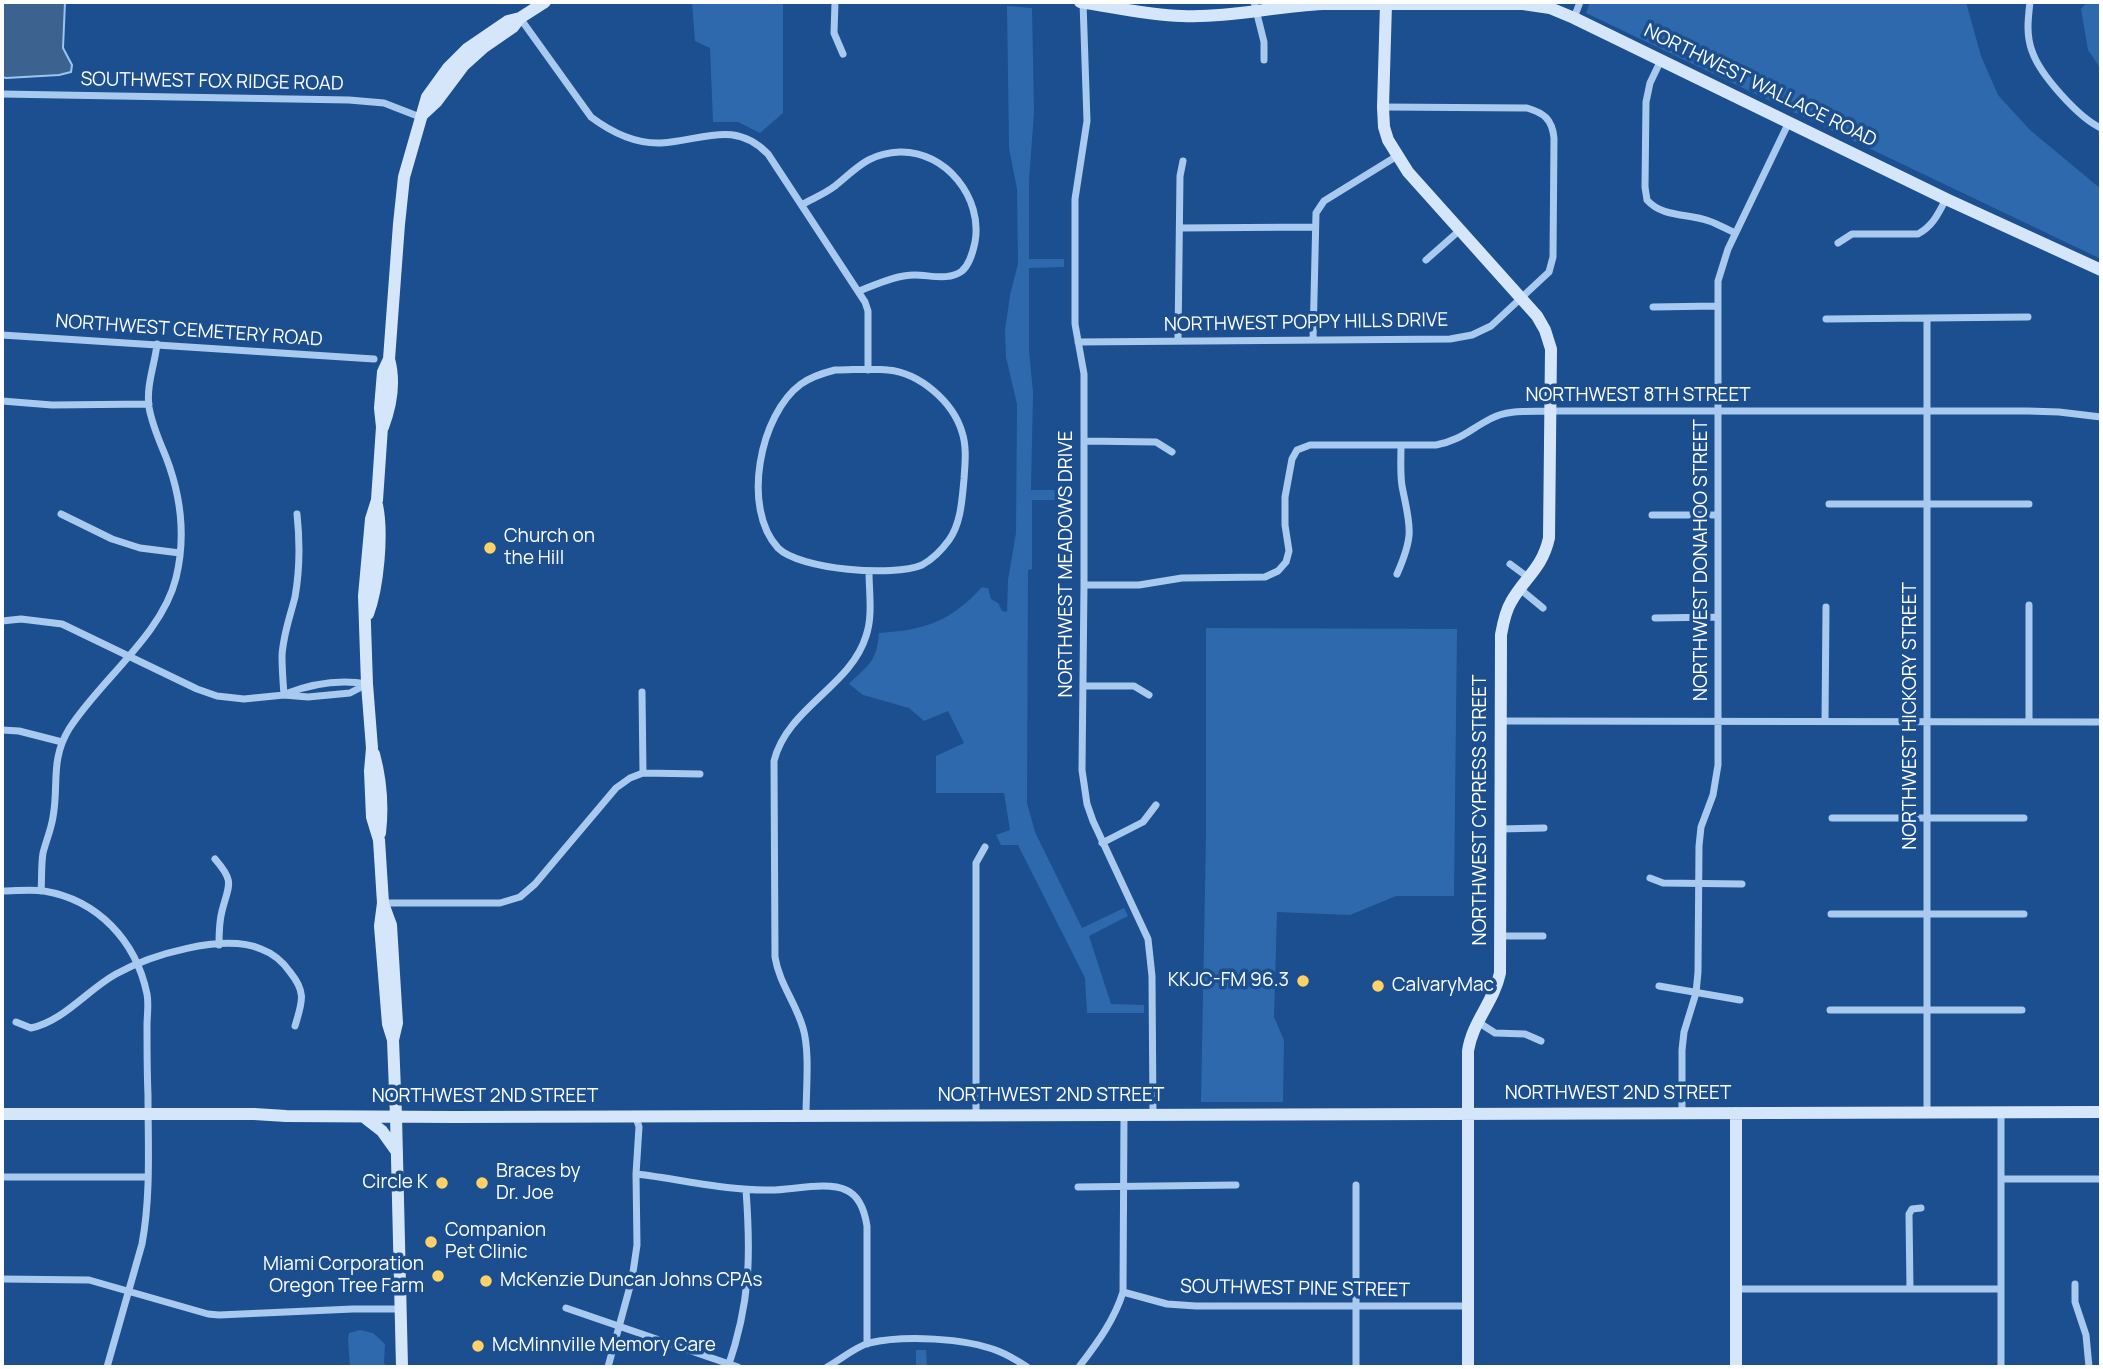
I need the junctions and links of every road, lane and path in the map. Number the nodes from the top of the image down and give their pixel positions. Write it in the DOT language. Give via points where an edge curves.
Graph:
graph roads {
  1 [pos="545,2"];
  2 [pos="835,2"];
  3 [pos="1082,2"];
  4 [pos="1580,2"];
  5 [pos="2030,2"];
  6 [pos="1386,3"];
  7 [pos="1255,6"];
  8 [pos="1574,18"];
  9 [pos="520,19"];
  10 [pos="843,54"];
  11 [pos="1265,60"];
  12 [pos="1661,60"];
  13 [pos="2,94"];
  14 [pos="1384,107"];
  15 [pos="420,117"];
  16 [pos="1789,122"];
  17 [pos="2101,128"];
  18 [pos="1397,156"];
  19 [pos="1183,161"];
  20 [pos="1946,199"];
  21 [pos="803,204"];
  22 [pos="1314,227"];
  23 [pos="1180,228"];
  24 [pos="1460,230"];
  25 [pos="1735,233"];
  26 [pos="1838,243"];
  27 [pos="1426,260"];
  28 [pos="2101,270"];
  29 [pos="859,291"];
  30 [pos="1522,299"];
  31 [pos="1716,306"];
  32 [pos="1653,307"];
  33 [pos="2028,317"];
  34 [pos="1927,318"];
  35 [pos="1826,319"];
  36 [pos="2,335"];
  37 [pos="1313,340"];
  38 [pos="1178,341"];
  39 [pos="1078,342"];
  40 [pos="157,344"];
  41 [pos="374,359"];
  42 [pos="868,370"];
  43 [pos="2,401"];
  44 [pos="149,404"];
  45 [pos="1551,411"];
  46 [pos="1718,411"];
  47 [pos="1927,411"];
  48 [pos="2101,417"];
  49 [pos="1084,441"];
  50 [pos="1401,446"];
  51 [pos="1172,452"];
  52 [pos="1829,504"];
  53 [pos="1927,504"];
  54 [pos="2029,504"];
  55 [pos="61,514"];
  56 [pos="297,514"];
  57 [pos="1652,515"];
  58 [pos="1718,515"];
  59 [pos="180,553"];
  60 [pos="1510,564"];
  61 [pos="869,571"];
  62 [pos="1397,574"];
  63 [pos="1529,578"];
  64 [pos="1084,585"];
  65 [pos="1520,589"];
  66 [pos="2029,606"];
  67 [pos="1826,607"];
  68 [pos="1543,608"];
  69 [pos="1718,617"];
  70 [pos="1655,618"];
  71 [pos="2,621"];
  72 [pos="129,655"];
  73 [pos="367,684"];
  74 [pos="1083,686"];
  75 [pos="642,692"];
  76 [pos="284,695"];
  77 [pos="1149,695"];
  78 [pos="1501,721"];
  79 [pos="1717,721"];
  80 [pos="1825,721"];
  81 [pos="1927,721"];
  82 [pos="2029,722"];
  83 [pos="2101,722"];
  84 [pos="2,730"];
  85 [pos="62,742"];
  86 [pos="643,773"];
  87 [pos="700,774"];
  88 [pos="1156,805"];
  89 [pos="1832,818"];
  90 [pos="2024,818"];
  91 [pos="1927,819"];
  92 [pos="1544,828"];
  93 [pos="1501,829"];
  94 [pos="1102,843"];
  95 [pos="985,847"];
  96 [pos="215,859"];
  97 [pos="1650,878"];
  98 [pos="1698,884"];
  99 [pos="1742,884"];
  100 [pos="2,891"];
  101 [pos="41,891"];
  102 [pos="383,904"];
  103 [pos="1831,914"];
  104 [pos="1927,914"];
  105 [pos="2024,914"];
  106 [pos="1500,936"];
  107 [pos="1543,936"];
  108 [pos="219,945"];
  109 [pos="138,963"];
  110 [pos="1659,986"];
  111 [pos="1696,993"];
  112 [pos="1740,1000"];
  113 [pos="1830,1010"];
  114 [pos="1927,1010"];
  115 [pos="2022,1010"];
  116 [pos="16,1022"];
  117 [pos="1477,1022"];
  118 [pos="295,1026"];
  119 [pos="1541,1041"];
  120 [pos="2001,1112"];
  121 [pos="2101,1112"];
  122 [pos="1467,1113"];
  123 [pos="1682,1113"];
  124 [pos="1736,1113"];
  125 [pos="1927,1113"];
  126 [pos="2,1114"];
  127 [pos="148,1115"];
  128 [pos="976,1115"];
  129 [pos="1124,1115"];
  130 [pos="1153,1115"];
  131 [pos="362,1116"];
  132 [pos="396,1116"];
  133 [pos="806,1116"];
  134 [pos="636,1117"];
  135 [pos="398,1152"];
  136 [pos="636,1174"];
  137 [pos="2,1177"];
  138 [pos="148,1177"];
  139 [pos="2001,1179"];
  140 [pos="2101,1179"];
  141 [pos="1237,1185"];
  142 [pos="1356,1185"];
  143 [pos="1124,1186"];
  144 [pos="1078,1187"];
  145 [pos="746,1190"];
  146 [pos="1921,1208"];
  147 [pos="2,1279"];
  148 [pos="2075,1284"];
  149 [pos="1736,1289"];
  150 [pos="1910,1289"];
  151 [pos="2001,1289"];
  152 [pos="129,1291"];
  153 [pos="1123,1292"];
  154 [pos="1356,1306"];
  155 [pos="1467,1307"];
  156 [pos="566,1308"];
  157 [pos="401,1309"];
  158 [pos="620,1327"];
  159 [pos="867,1344"];
  160 [pos="729,1366"];
  161 [pos="107,1367"];
  162 [pos="402,1367"];
  163 [pos="608,1367"];
  164 [pos="738,1367"];
  165 [pos="827,1367"];
  166 [pos="1027,1367"];
  167 [pos="1079,1367"];
  168 [pos="1356,1367"];
  169 [pos="1468,1367"];
  170 [pos="1736,1367"];
  171 [pos="2001,1367"];
  172 [pos="2089,1367"];
  1 -- 9 [label="street"];
  2 -- 10 [label="street" via="834,33"];
  3 -- 7 [label="street, NORTHWEST WALLACE ROAD" via="1182,16 1214,16"];
  3 -- 39 [label="street, NORTHWEST MEADOWS DRIVE" via="1087,121 1075,199"];
  4 -- 8 [label="street"];
  5 -- 17 [label="street" via="2028,34 2039,67 2081,115"];
  6 -- 7 [label="street, NORTHWEST WALLACE ROAD"];
  6 -- 8 [label="street, NORTHWEST WALLACE ROAD" via="1523,4"];
  6 -- 14 [label="street, NORTHWEST CYPRESS STREET"];
  7 -- 11 [label="street"];
  8 -- 12 [label="street, NORTHWEST WALLACE ROAD"];
  9 -- 15 [label="street" via="464,65"];
  9 -- 21 [label="street" via="591,117 606,128 661,143 708,135 743,136 768,153"];
  12 -- 16 [label="street, NORTHWEST WALLACE ROAD"];
  12 -- 25 [label="street" via="1646,102 1647,200 1661,212 1709,221"];
  13 -- 15 [label="street, SOUTHWEST FOX RIDGE ROAD" via="356,101 384,103"];
  14 -- 18 [label="street, NORTHWEST CYPRESS STREET" via="1384,127"];
  14 -- 30 [label="street, NORTHWEST POPPY HILLS DRIVE" via="1527,108 1550,121 1555,138 1553,257 1549,272"];
  15 -- 73 [label="street" via="398,223 388,359 390,410 383,427 374,597 367,618"];
  16 -- 20 [label="street, NORTHWEST WALLACE ROAD"];
  16 -- 25 [label="street, NORTHWEST DONAHOO STREET"];
  18 -- 22 [label="street" via="1324,201"];
  18 -- 24 [label="street, NORTHWEST CYPRESS STREET"];
  19 -- 23 [label="street"];
  20 -- 26 [label="street" via="1934,222 1918,234 1852,234"];
  20 -- 28 [label="street, NORTHWEST WALLACE ROAD"];
  21 -- 29 [label="street"];
  21 -- 29 [label="street" via="873,158 901,152 930,159 962,184 973,208 976,237 970,261 961,272 899,276"];
  22 -- 23 [label="street"];
  22 -- 37 [label="street"];
  23 -- 38 [label="street"];
  24 -- 27 [label="street"];
  24 -- 30 [label="street, NORTHWEST CYPRESS STREET"];
  25 -- 31 [label="street, NORTHWEST DONAHOO STREET" via="1722,263"];
  29 -- 42 [label="street" via="868,311"];
  30 -- 37 [label="street, NORTHWEST POPPY HILLS DRIVE" via="1491,326 1472,335"];
  30 -- 45 [label="street, NORTHWEST CYPRESS STREET" via="1541,323 1551,349"];
  31 -- 32 [label="street"];
  31 -- 46 [label="street, NORTHWEST DONAHOO STREET"];
  33 -- 34 [label="street"];
  34 -- 35 [label="street"];
  34 -- 47 [label="street, NORTHWEST HICKORY STREET"];
  36 -- 40 [label="street, NORTHWEST CEMETERY ROAD"];
  37 -- 38 [label="street, NORTHWEST POPPY HILLS DRIVE"];
  38 -- 39 [label="street, NORTHWEST POPPY HILLS DRIVE"];
  39 -- 49 [label="street, NORTHWEST MEADOWS DRIVE" via="1084,374"];
  40 -- 41 [label="street, NORTHWEST CEMETERY ROAD"];
  40 -- 44 [label="street"];
  42 -- 61 [label="street" via="906,375 936,393 953,413 966,453 959,519 938,554 909,568"];
  42 -- 61 [label="street" via="835,370 815,376 787,398 764,443 757,489 766,528 780,550 806,563"];
  43 -- 44 [label="street"];
  44 -- 59 [label="street" via="175,483"];
  45 -- 46 [label="street, NORTHWEST 8TH STREET"];
  45 -- 50 [label="street, NORTHWEST 8TH STREET" via="1508,413 1455,441"];
  45 -- 63 [label="street, NORTHWEST CYPRESS STREET" via="1549,538 1546,554"];
  46 -- 47 [label="street, NORTHWEST 8TH STREET"];
  46 -- 58 [label="street, NORTHWEST DONAHOO STREET"];
  47 -- 48 [label="street, NORTHWEST 8TH STREET" via="2038,411"];
  47 -- 53 [label="street, NORTHWEST HICKORY STREET"];
  49 -- 51 [label="street" via="1156,442"];
  49 -- 64 [label="street, NORTHWEST MEADOWS DRIVE"];
  50 -- 62 [label="street" via="1410,521 1406,552"];
  50 -- 64 [label="street, NORTHWEST 8TH STREET" via="1331,443 1297,450 1285,497 1289,551 1278,571 1265,577"];
  52 -- 53 [label="street"];
  53 -- 54 [label="street"];
  53 -- 81 [label="street, NORTHWEST HICKORY STREET"];
  55 -- 59 [label="street" via="112,539"];
  56 -- 76 [label="street" via="299,567 282,655"];
  57 -- 58 [label="street"];
  58 -- 69 [label="street, NORTHWEST DONAHOO STREET"];
  59 -- 72 [label="street" via="176,578 158,618"];
  60 -- 63 [label="street"];
  61 -- 133 [label="street" via="869,619 861,649 796,721 774,761 775,957 805,1037"];
  63 -- 65 [label="street, NORTHWEST CYPRESS STREET"];
  64 -- 74 [label="street, NORTHWEST MEADOWS DRIVE"];
  65 -- 68 [label="street"];
  65 -- 78 [label="street, NORTHWEST CYPRESS STREET" via="1505,616 1501,635"];
  66 -- 82 [label="street"];
  67 -- 80 [label="street"];
  69 -- 70 [label="street"];
  69 -- 79 [label="street, NORTHWEST DONAHOO STREET"];
  71 -- 72 [label="street" via="61,624"];
  72 -- 76 [label="street" via="217,696"];
  72 -- 85 [label="street"];
  73 -- 76 [label="street" via="350,693"];
  73 -- 76 [label="street" via="349,680 305,686"];
  73 -- 102 [label="street" via="372,748 379,772"];
  74 -- 77 [label="street" via="1134,686"];
  74 -- 94 [label="street, NORTHWEST MEADOWS DRIVE" via="1083,786"];
  75 -- 86 [label="street"];
  78 -- 79 [label="street"];
  78 -- 93 [label="street, NORTHWEST CYPRESS STREET"];
  79 -- 80 [label="street"];
  79 -- 98 [label="street, NORTHWEST DONAHOO STREET" via="1716,779 1701,827"];
  80 -- 81 [label="street"];
  81 -- 82 [label="street"];
  81 -- 91 [label="street, NORTHWEST HICKORY STREET"];
  82 -- 83 [label="street"];
  84 -- 85 [label="street"];
  85 -- 101 [label="street" via="53,818 42,857"];
  86 -- 87 [label="street"];
  86 -- 102 [label="street" via="616,788 520,897 500,903"];
  88 -- 94 [label="street" via="1143,822"];
  89 -- 91 [label="street"];
  90 -- 91 [label="street"];
  91 -- 104 [label="street, NORTHWEST HICKORY STREET"];
  92 -- 93 [label="street"];
  93 -- 106 [label="street, NORTHWEST CYPRESS STREET"];
  94 -- 130 [label="street, NORTHWEST MEADOWS DRIVE" via="1148,939"];
  95 -- 128 [label="street" via="976,863"];
  96 -- 108 [label="street" via="226,872 229,886 221,912"];
  97 -- 98 [label="street"];
  98 -- 99 [label="street"];
  98 -- 111 [label="street, NORTHWEST DONAHOO STREET"];
  100 -- 101 [label="street"];
  101 -- 109 [label="street" via="87,905 111,924"];
  102 -- 132 [label="street" via="391,925"];
  103 -- 104 [label="street"];
  104 -- 105 [label="street"];
  104 -- 114 [label="street, NORTHWEST HICKORY STREET"];
  106 -- 107 [label="street"];
  106 -- 117 [label="street, NORTHWEST CYPRESS STREET" via="1498,983"];
  108 -- 109 [label="street" via="171,952"];
  108 -- 118 [label="street" via="261,948 290,971 303,1001"];
  109 -- 116 [label="street" via="93,988 53,1021 31,1028"];
  109 -- 127 [label="street" via="147,996"];
  110 -- 111 [label="street"];
  111 -- 112 [label="street"];
  111 -- 123 [label="street, NORTHWEST DONAHOO STREET" via="1683,1041"];
  113 -- 114 [label="street"];
  114 -- 115 [label="street"];
  114 -- 125 [label="street, NORTHWEST HICKORY STREET"];
  117 -- 119 [label="street" via="1495,1033 1525,1034"];
  117 -- 122 [label="street, NORTHWEST CYPRESS STREET" via="1468,1051"];
  120 -- 121 [label="street, NORTHWEST 2ND STREET"];
  120 -- 125 [label="street, NORTHWEST 2ND STREET"];
  120 -- 139 [label="street"];
  122 -- 123 [label="street, NORTHWEST 2ND STREET"];
  122 -- 130 [label="street, NORTHWEST 2ND STREET"];
  122 -- 155 [label="street, NORTHWEST CYPRESS STREET"];
  123 -- 124 [label="street, NORTHWEST 2ND STREET"];
  124 -- 125 [label="street, NORTHWEST 2ND STREET"];
  124 -- 149 [label="street"];
  126 -- 127 [label="street, NORTHWEST 2ND STREET"];
  127 -- 131 [label="street, NORTHWEST 2ND STREET"];
  127 -- 138 [label="street"];
  128 -- 129 [label="street, NORTHWEST 2ND STREET"];
  128 -- 133 [label="street, NORTHWEST 2ND STREET"];
  129 -- 130 [label="street, NORTHWEST 2ND STREET"];
  129 -- 143 [label="street"];
  131 -- 132 [label="street, NORTHWEST 2ND STREET"];
  131 -- 135 [label="street" via="383,1131"];
  132 -- 134 [label="street, NORTHWEST 2ND STREET"];
  132 -- 135 [label="street"];
  133 -- 134 [label="street, NORTHWEST 2ND STREET"];
  134 -- 136 [label="street"];
  135 -- 157 [label="street"];
  136 -- 145 [label="street"];
  136 -- 158 [label="street" via="637,1245"];
  137 -- 138 [label="street"];
  138 -- 152 [label="street" via="145,1226"];
  139 -- 140 [label="street"];
  139 -- 151 [label="street"];
  141 -- 143 [label="street"];
  142 -- 154 [label="street"];
  143 -- 144 [label="street"];
  143 -- 153 [label="street"];
  145 -- 159 [label="street" via="834,1186 846,1189 860,1203 867,1226"];
  145 -- 160 [label="street" via="747,1289"];
  146 -- 150 [label="street" via="1909,1214"];
  147 -- 152 [label="street" via="89,1280"];
  148 -- 172 [label="street"];
  149 -- 150 [label="street"];
  149 -- 170 [label="street"];
  150 -- 151 [label="street"];
  151 -- 171 [label="street"];
  152 -- 157 [label="street" via="219,1315"];
  152 -- 161 [label="street"];
  153 -- 154 [label="street, SOUTHWEST PINE STREET" via="1196,1306"];
  153 -- 167 [label="street" via="1108,1327"];
  154 -- 155 [label="street, SOUTHWEST PINE STREET"];
  154 -- 168 [label="street"];
  155 -- 169 [label="street, NORTHWEST CYPRESS STREET"];
  156 -- 158 [label="street"];
  157 -- 162 [label="street"];
  158 -- 160 [label="street"];
  158 -- 163 [label="street"];
  159 -- 165 [label="street"];
  159 -- 166 [label="street" via="955,1341 998,1351"];
  160 -- 164 [label="street"];
}
